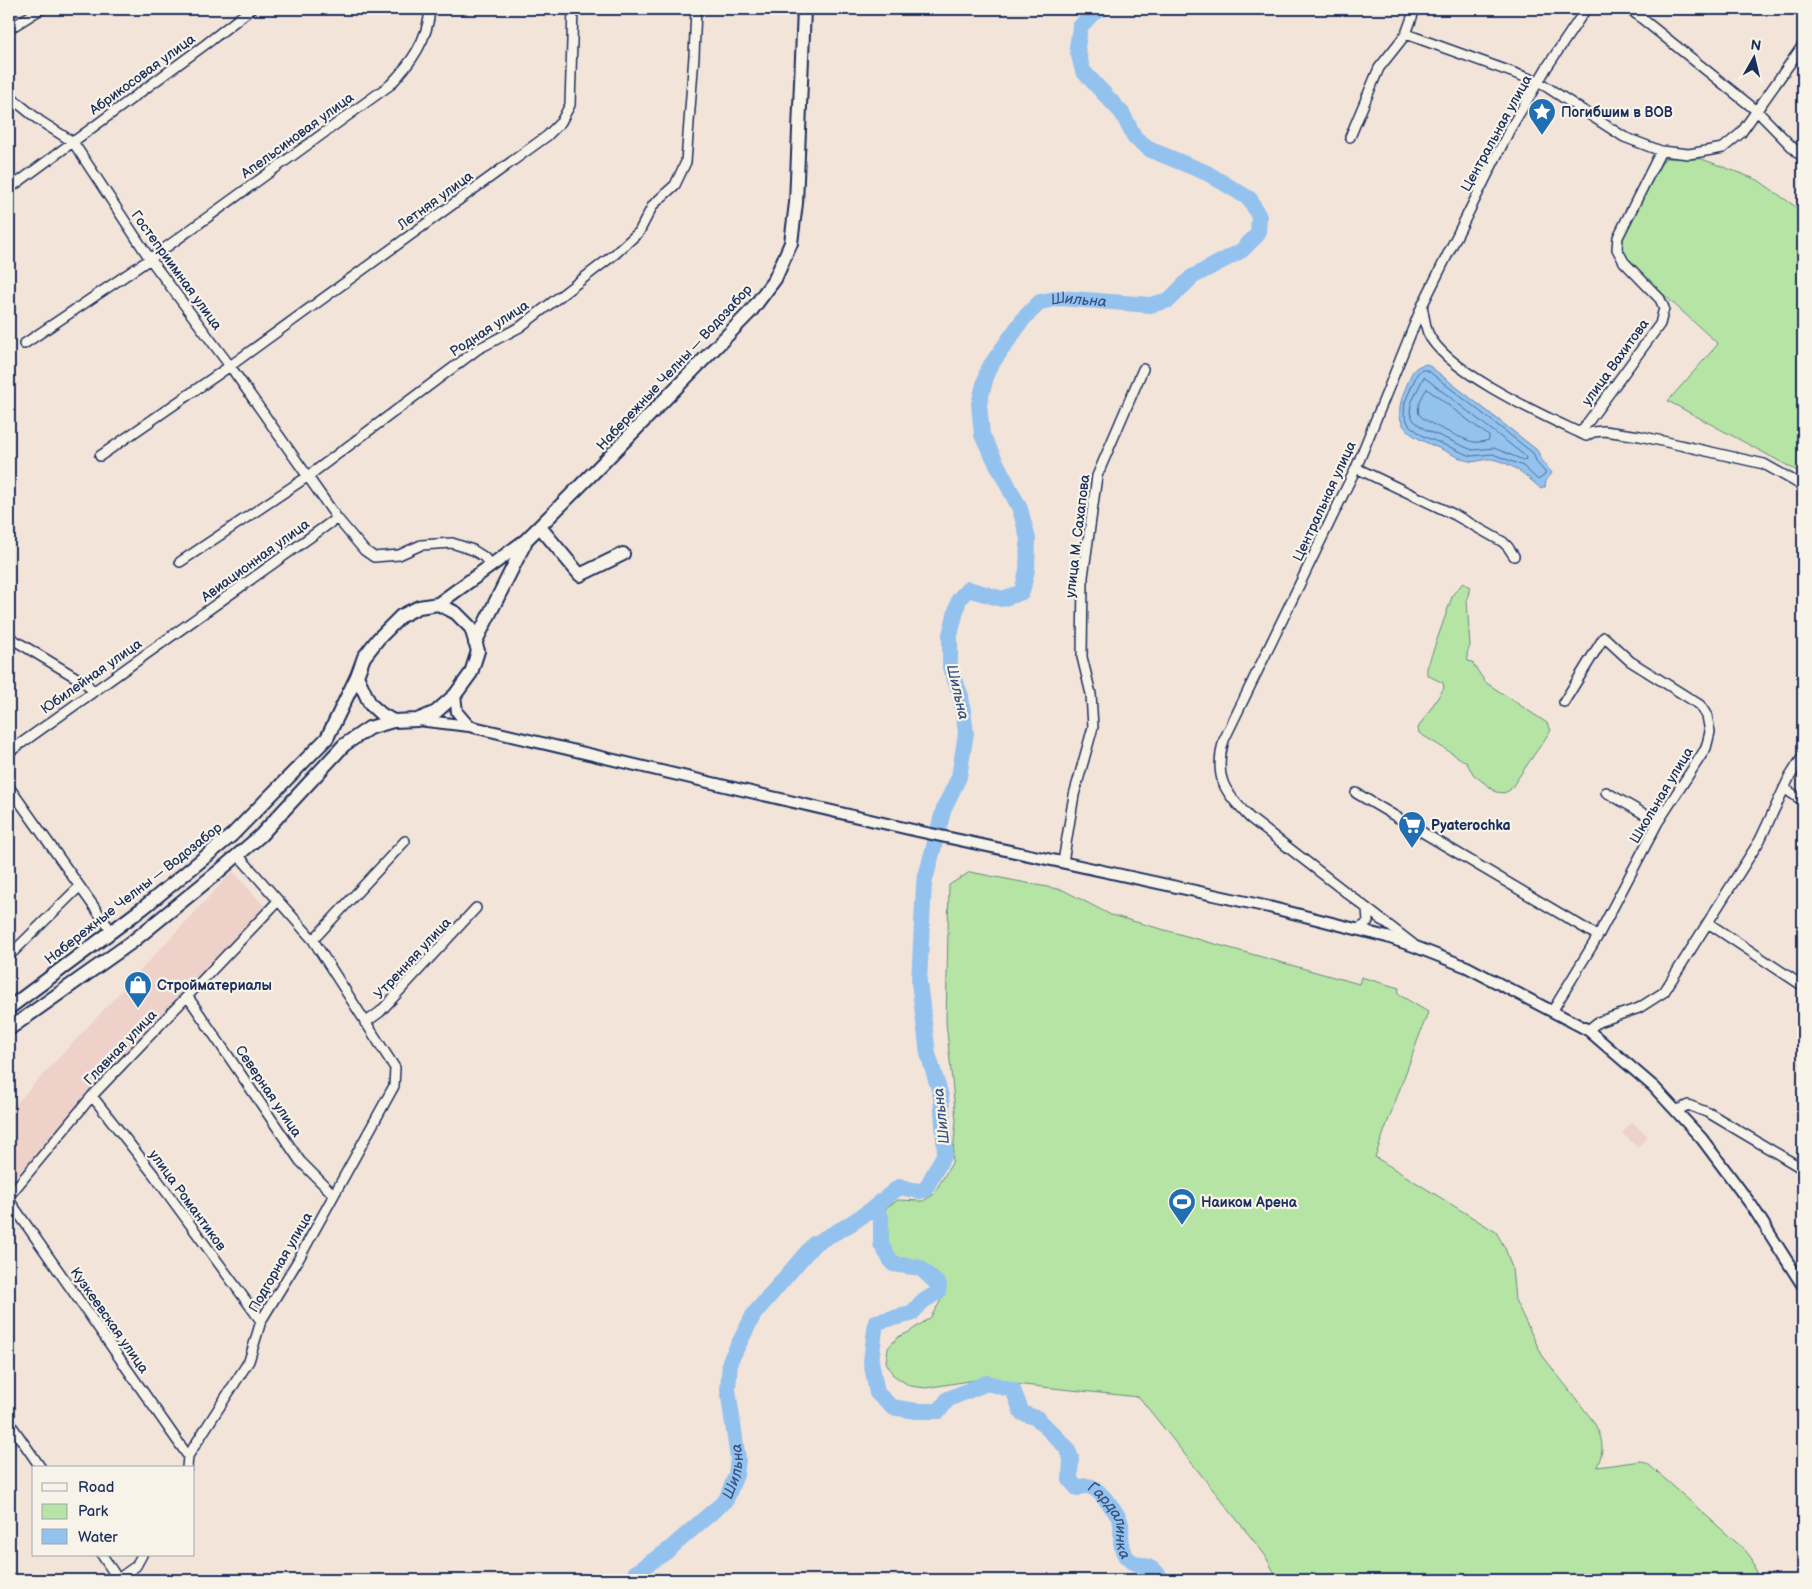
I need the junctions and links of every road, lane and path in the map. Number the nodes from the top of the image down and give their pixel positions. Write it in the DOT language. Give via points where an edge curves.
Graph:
graph roads {
  1 [pos="41,9"];
  2 [pos="251,9"];
  3 [pos="430,9"];
  4 [pos="573,9"];
  5 [pos="696,9"];
  6 [pos="804,9"];
  7 [pos="1414,9"];
  8 [pos="1586,9"];
  9 [pos="1630,9"];
  10 [pos="9,30"];
  11 [pos="1406,34"];
  12 [pos="1803,45"];
  13 [pos="1540,82"];
  14 [pos="9,96"];
  15 [pos="1757,111"];
  16 [pos="1350,137"];
  17 [pos="73,142"];
  18 [pos="1660,152"];
  19 [pos="1803,158"];
  20 [pos="9,189"];
  21 [pos="150,259"];
  22 [pos="1422,306"];
  23 [pos="1413,326"];
  24 [pos="1428,332"];
  25 [pos="24,344"];
  26 [pos="230,366"];
  27 [pos="1143,369"];
  28 [pos="1580,433"];
  29 [pos="100,456"];
  30 [pos="1356,468"];
  31 [pos="308,477"];
  32 [pos="1803,486"];
  33 [pos="337,518"];
  34 [pos="540,526"];
  35 [pos="526,540"];
  36 [pos="623,554"];
  37 [pos="1514,556"];
  38 [pos="180,562"];
  39 [pos="491,566"];
  40 [pos="438,604"];
  41 [pos="190,624"];
  42 [pos="9,637"];
  43 [pos="476,643"];
  44 [pos="357,676"];
  45 [pos="93,692"];
  46 [pos="455,695"];
  47 [pos="1564,702"];
  48 [pos="418,720"];
  49 [pos="393,722"];
  50 [pos="469,726"];
  51 [pos="9,752"];
  52 [pos="1803,756"];
  53 [pos="9,787"];
  54 [pos="1784,788"];
  55 [pos="1606,792"];
  56 [pos="1356,793"];
  57 [pos="1803,801"];
  58 [pos="1658,822"];
  59 [pos="405,841"];
  60 [pos="238,855"];
  61 [pos="1064,862"];
  62 [pos="79,887"];
  63 [pos="278,901"];
  64 [pos="476,908"];
  65 [pos="1367,909"];
  66 [pos="1708,924"];
  67 [pos="1357,929"];
  68 [pos="112,932"];
  69 [pos="1598,936"];
  70 [pos="313,940"];
  71 [pos="1416,946"];
  72 [pos="9,956"];
  73 [pos="1803,986"];
  74 [pos="188,996"];
  75 [pos="9,1008"];
  76 [pos="1552,1010"];
  77 [pos="365,1023"];
  78 [pos="9,1029"];
  79 [pos="1588,1030"];
  80 [pos="92,1096"];
  81 [pos="1676,1111"];
  82 [pos="1803,1168"];
  83 [pos="334,1195"];
  84 [pos="9,1196"];
  85 [pos="9,1200"];
  86 [pos="1803,1286"];
  87 [pos="261,1321"];
  88 [pos="9,1422"];
  89 [pos="188,1456"];
  90 [pos="40,1466"];
  91 [pos="187,1466"];
  92 [pos="103,1556"];
  93 [pos="141,1556"];
  1 -- 10 [label="street"];
  2 -- 17 [label="street, Абрикосовая улица"];
  3 -- 21 [label="street, Апельсиновая улица" via="421,44 408,66 390,85"];
  4 -- 26 [label="street, Летняя улица" via="570,105 561,122 547,136"];
  5 -- 31 [label="street, Родная улица" via="686,162 675,185 653,205 639,232 520,326 478,349"];
  6 -- 34 [label="main road, Набережные Челны — Водозабор" via="796,204 791,242 775,279 751,311"];
  7 -- 11 [label="street"];
  8 -- 13 [label="street, Центральная улица"];
  9 -- 15 [label="street"];
  11 -- 13 [label="street"];
  11 -- 16 [label="street" via="1379,68"];
  12 -- 15 [label="street"];
  13 -- 18 [label="street" via="1624,137"];
  13 -- 22 [label="street, Центральная улица" via="1510,130"];
  14 -- 17 [label="street, Гостеприимная улица"];
  15 -- 18 [label="street" via="1742,133 1723,148 1689,154"];
  15 -- 19 [label="street"];
  17 -- 20 [label="street, Абрикосовая улица"];
  17 -- 21 [label="street, Гостеприимная улица"];
  18 -- 28 [label="street, улица Вахитова" via="1618,237 1617,249 1624,262 1660,298 1664,308 1660,324"];
  21 -- 25 [label="street, Апельсиновая улица"];
  21 -- 26 [label="street, Гостеприимная улица"];
  22 -- 23 [label="street, Центральная улица"];
  22 -- 24 [label="street"];
  23 -- 24 [label="street"];
  23 -- 30 [label="street, Центральная улица"];
  24 -- 28 [label="street" via="1450,361 1469,374"];
  26 -- 29 [label="street, Летняя улица"];
  26 -- 31 [label="street, Гостеприимная улица"];
  27 -- 61 [label="street, улица М. Сахапова" via="1097,476 1083,577 1082,657 1091,694 1093,728 1074,795"];
  28 -- 32 [label="street" via="1586,436 1604,431 1640,436 1764,464"];
  30 -- 37 [label="street" via="1455,515 1503,542"];
  30 -- 65 [label="street, Центральная улица" via="1224,740 1218,768 1233,800 1250,818"];
  31 -- 33 [label="street, Гостеприимная улица"];
  31 -- 38 [label="street, Родная улица"];
  33 -- 39 [label="street, Гостеприимная улица" via="374,557 399,555 421,546 452,543 474,550"];
  33 -- 41 [label="street, Авиационная улица"];
  34 -- 35 [label="main road, Набережные Челны — Водозабор"];
  34 -- 36 [label="main road" via="580,575"];
  35 -- 39 [label="main road, Набережные Челны — Водозабор"];
  35 -- 43 [label="main road, Набережные Челны — Водозабор"];
  39 -- 40 [label="main road, Набережные Челны — Водозабор"];
  40 -- 43 [label="main road" via="456,613 471,628"];
  40 -- 44 [label="main road, Набережные Челны — Водозабор" via="419,607 401,616 364,657"];
  41 -- 45 [label="street, Юбилейная улица"];
  42 -- 45 [label="street" via="87,684"];
  43 -- 46 [label="main road, Набережные Челны — Водозабор" via="478,651 471,673"];
  44 -- 49 [label="main road" via="370,704"];
  44 -- 68 [label="main road, Набережные Челны — Водозабор" via="326,738 232,835"];
  45 -- 51 [label="street, Юбилейная улица"];
  46 -- 48 [label="main road, Набережные Челны — Водозабор" via="436,712"];
  46 -- 50 [label="street" via="457,712"];
  47 -- 58 [label="street, Школьная улица" via="1604,637 1630,661 1700,705 1708,716 1710,732 1706,748"];
  48 -- 49 [label="main road, Набережные Челны — Водозабор"];
  48 -- 50 [label="street"];
  49 -- 60 [label="main road, Набережные Челны — Водозабор" via="369,728 344,745 260,836"];
  50 -- 61 [label="street"];
  52 -- 54 [label="street"];
  53 -- 62 [label="street"];
  54 -- 57 [label="street"];
  54 -- 66 [label="street" via="1760,840"];
  55 -- 58 [label="street"];
  56 -- 69 [label="street"];
  58 -- 69 [label="street, Школьная улица"];
  59 -- 70 [label="street"];
  60 -- 63 [label="street"];
  60 -- 78 [label="main road, Набережные Челны — Водозабор" via="132,942"];
  61 -- 67 [label="street"];
  62 -- 68 [label="street"];
  62 -- 72 [label="street"];
  63 -- 70 [label="street"];
  63 -- 74 [label="street, Главная улица"];
  64 -- 77 [label="street, Утренняя улица" via="380,1012"];
  65 -- 67 [label="street" via="1368,921"];
  65 -- 71 [label="street, Центральная улица"];
  66 -- 73 [label="street"];
  66 -- 79 [label="street" via="1664,992 1639,1008 1598,1022"];
  67 -- 71 [label="street"];
  68 -- 75 [label="main road, Набережные Челны — Водозабор"];
  69 -- 76 [label="street, Школьная улица"];
  70 -- 77 [label="street"];
  71 -- 76 [label="street" via="1467,967"];
  74 -- 80 [label="street, Главная улица"];
  74 -- 83 [label="street, Северная улица" via="300,1161"];
  76 -- 79 [label="street"];
  77 -- 83 [label="street, Подгорная улица" via="395,1068 394,1086"];
  79 -- 81 [label="street" via="1654,1087"];
  80 -- 84 [label="street, Главная улица"];
  80 -- 87 [label="street, улица Романтиков"];
  81 -- 82 [label="street" via="1688,1104 1709,1113"];
  81 -- 86 [label="street" via="1702,1139 1752,1206"];
  83 -- 87 [label="street, Подгорная улица"];
  85 -- 89 [label="street, Кузкеевская улица"];
  87 -- 89 [label="street, Подгорная улица" via="248,1361"];
  88 -- 90 [label="street"];
  89 -- 91 [label="street, Подгорная улица"];
  92 -- 93 [label="street" via="118,1578 136,1566"];
}
